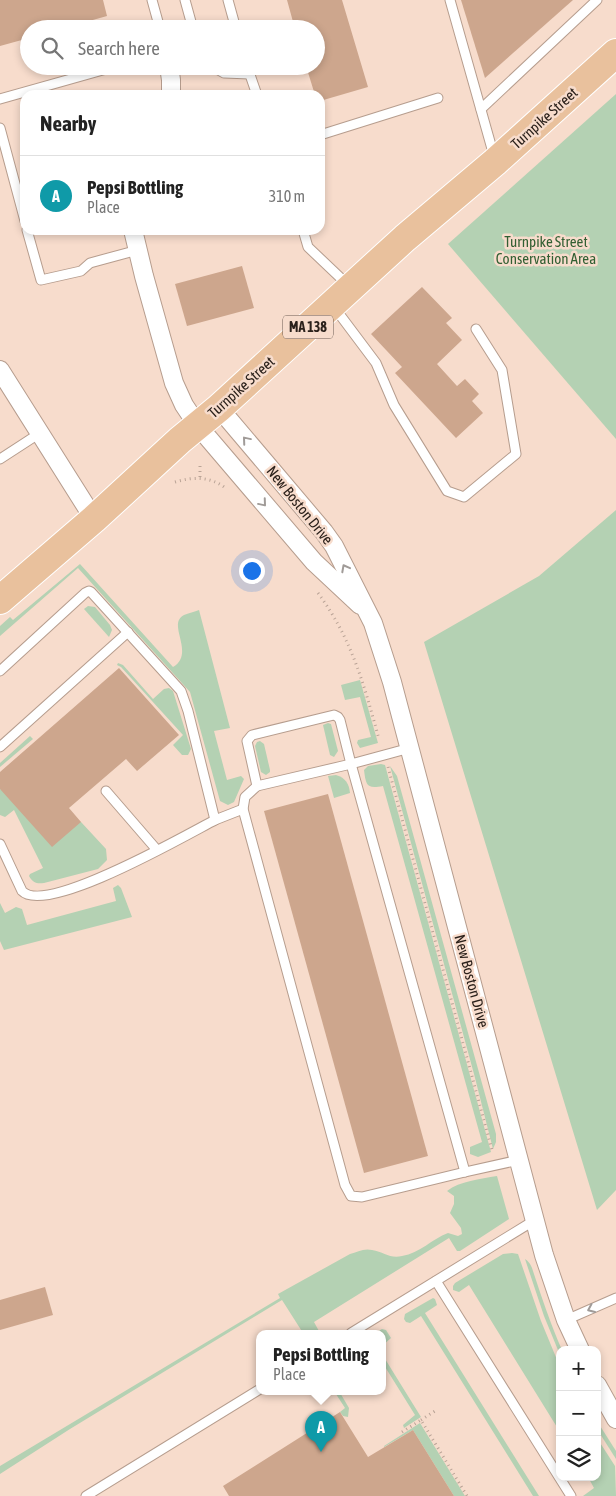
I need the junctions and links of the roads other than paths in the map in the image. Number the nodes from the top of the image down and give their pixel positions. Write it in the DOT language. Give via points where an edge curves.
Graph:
graph roads {
  1 [pos="152,0"];
  2 [pos="185,0"];
  3 [pos="228,0"];
  4 [pos="450,0"];
  5 [pos="597,0"];
  6 [pos="158,20"];
  7 [pos="191,20"];
  8 [pos="234,20"];
  9 [pos="616,54"];
  10 [pos="85,75"];
  11 [pos="170,75"];
  12 [pos="251,75"];
  13 [pos="32,90"];
  14 [pos="171,90"];
  15 [pos="255,90"];
  16 [pos="20,93"];
  17 [pos="438,98"];
  18 [pos="0,99"];
  19 [pos="481,109"];
  20 [pos="0,128"];
  21 [pos="325,132"];
  22 [pos="495,162"];
  23 [pos="20,202"];
  24 [pos="28,235"];
  25 [pos="134,235"];
  26 [pos="304,235"];
  27 [pos="138,250"];
  28 [pos="342,297"];
  29 [pos="476,329"];
  30 [pos="0,370"];
  31 [pos="219,408"];
  32 [pos="198,426"];
  33 [pos="40,433"];
  34 [pos="0,459"];
  35 [pos="94,519"];
  36 [pos="0,600"];
  37 [pos="367,612"];
  38 [pos="128,632"];
  39 [pos="0,671"];
  40 [pos="0,747"];
  41 [pos="410,748"];
  42 [pos="351,764"];
  43 [pos="257,786"];
  44 [pos="106,791"];
  45 [pos="243,809"];
  46 [pos="215,820"];
  47 [pos="0,844"];
  48 [pos="157,850"];
  49 [pos="519,1160"];
  50 [pos="465,1172"];
  51 [pos="535,1220"];
  52 [pos="436,1281"];
  53 [pos="616,1298"];
  54 [pos="566,1320"];
  55 [pos="356,1330"];
  56 [pos="578,1346"];
  57 [pos="256,1391"];
  58 [pos="600,1391"];
  59 [pos="616,1419"];
  60 [pos="86,1496"];
  61 [pos="571,1496"];
  1 -- 6 [label="lane"];
  2 -- 7 [label="lane"];
  3 -- 8 [label="lane"];
  4 -- 19 [label="lane"];
  5 -- 19 [label="lane"];
  9 -- 22 [label="main road, Turnpike Street / MA 138"];
  10 -- 13 [label="lane"];
  11 -- 14 [label="street"];
  12 -- 15 [label="lane"];
  16 -- 18 [label="lane"];
  17 -- 21 [label="lane"];
  19 -- 22 [label="lane"];
  20 -- 23 [label="lane"];
  22 -- 28 [label="main road, Turnpike Street / MA 138" via="405,238"];
  24 -- 27 [label="lane" via="41,280 81,271 90,263"];
  25 -- 27 [label="street, New Boston Drive"];
  26 -- 28 [label="lane" via="308,247"];
  27 -- 32 [label="street, New Boston Drive" via="174,384"];
  28 -- 29 [label="lane" via="394,405 447,491 464,497 516,454 502,370"];
  28 -- 31 [label="main road, Turnpike Street / MA 138"];
  30 -- 33 [label="street"];
  31 -- 32 [label="main road, Turnpike Street / MA 138"];
  37 -- 31 [label="street, New Boston Drive, one-way" via="324,532"];
  32 -- 35 [label="main road, Turnpike Street / MA 138"];
  32 -- 37 [label="street, New Boston Drive, one-way" via="314,562"];
  33 -- 34 [label="lane"];
  33 -- 35 [label="street"];
  35 -- 36 [label="main road, Turnpike Street / MA 138"];
  37 -- 41 [label="street, New Boston Drive" via="374,623"];
  38 -- 39 [label="lane" via="94,594 87,591"];
  38 -- 40 [label="lane"];
  38 -- 46 [label="lane" via="176,684 185,700"];
  41 -- 42 [label="lane"];
  41 -- 49 [label="street, New Boston Drive"];
  42 -- 43 [label="lane"];
  42 -- 43 [label="lane" via="338,717 328,716 249,737 247,741"];
  42 -- 50 [label="lane"];
  43 -- 45 [label="lane" via="245,797"];
  44 -- 48 [label="lane"];
  45 -- 46 [label="lane"];
  45 -- 50 [label="lane" via="348,1192 351,1196 362,1197"];
  46 -- 48 [label="lane"];
  47 -- 48 [label="lane" via="22,891 31,896 50,895 99,879"];
  49 -- 50 [label="lane"];
  49 -- 51 [label="street, New Boston Drive"];
  51 -- 52 [label="lane"];
  51 -- 54 [label="street, New Boston Drive"];
  52 -- 55 [label="lane"];
  52 -- 61 [label="lane"];
  53 -- 54 [label="lane, one-way"];
  54 -- 56 [label="street, New Boston Drive"];
  57 -- 60 [label="lane"];
  58 -- 59 [label="street"];
}
